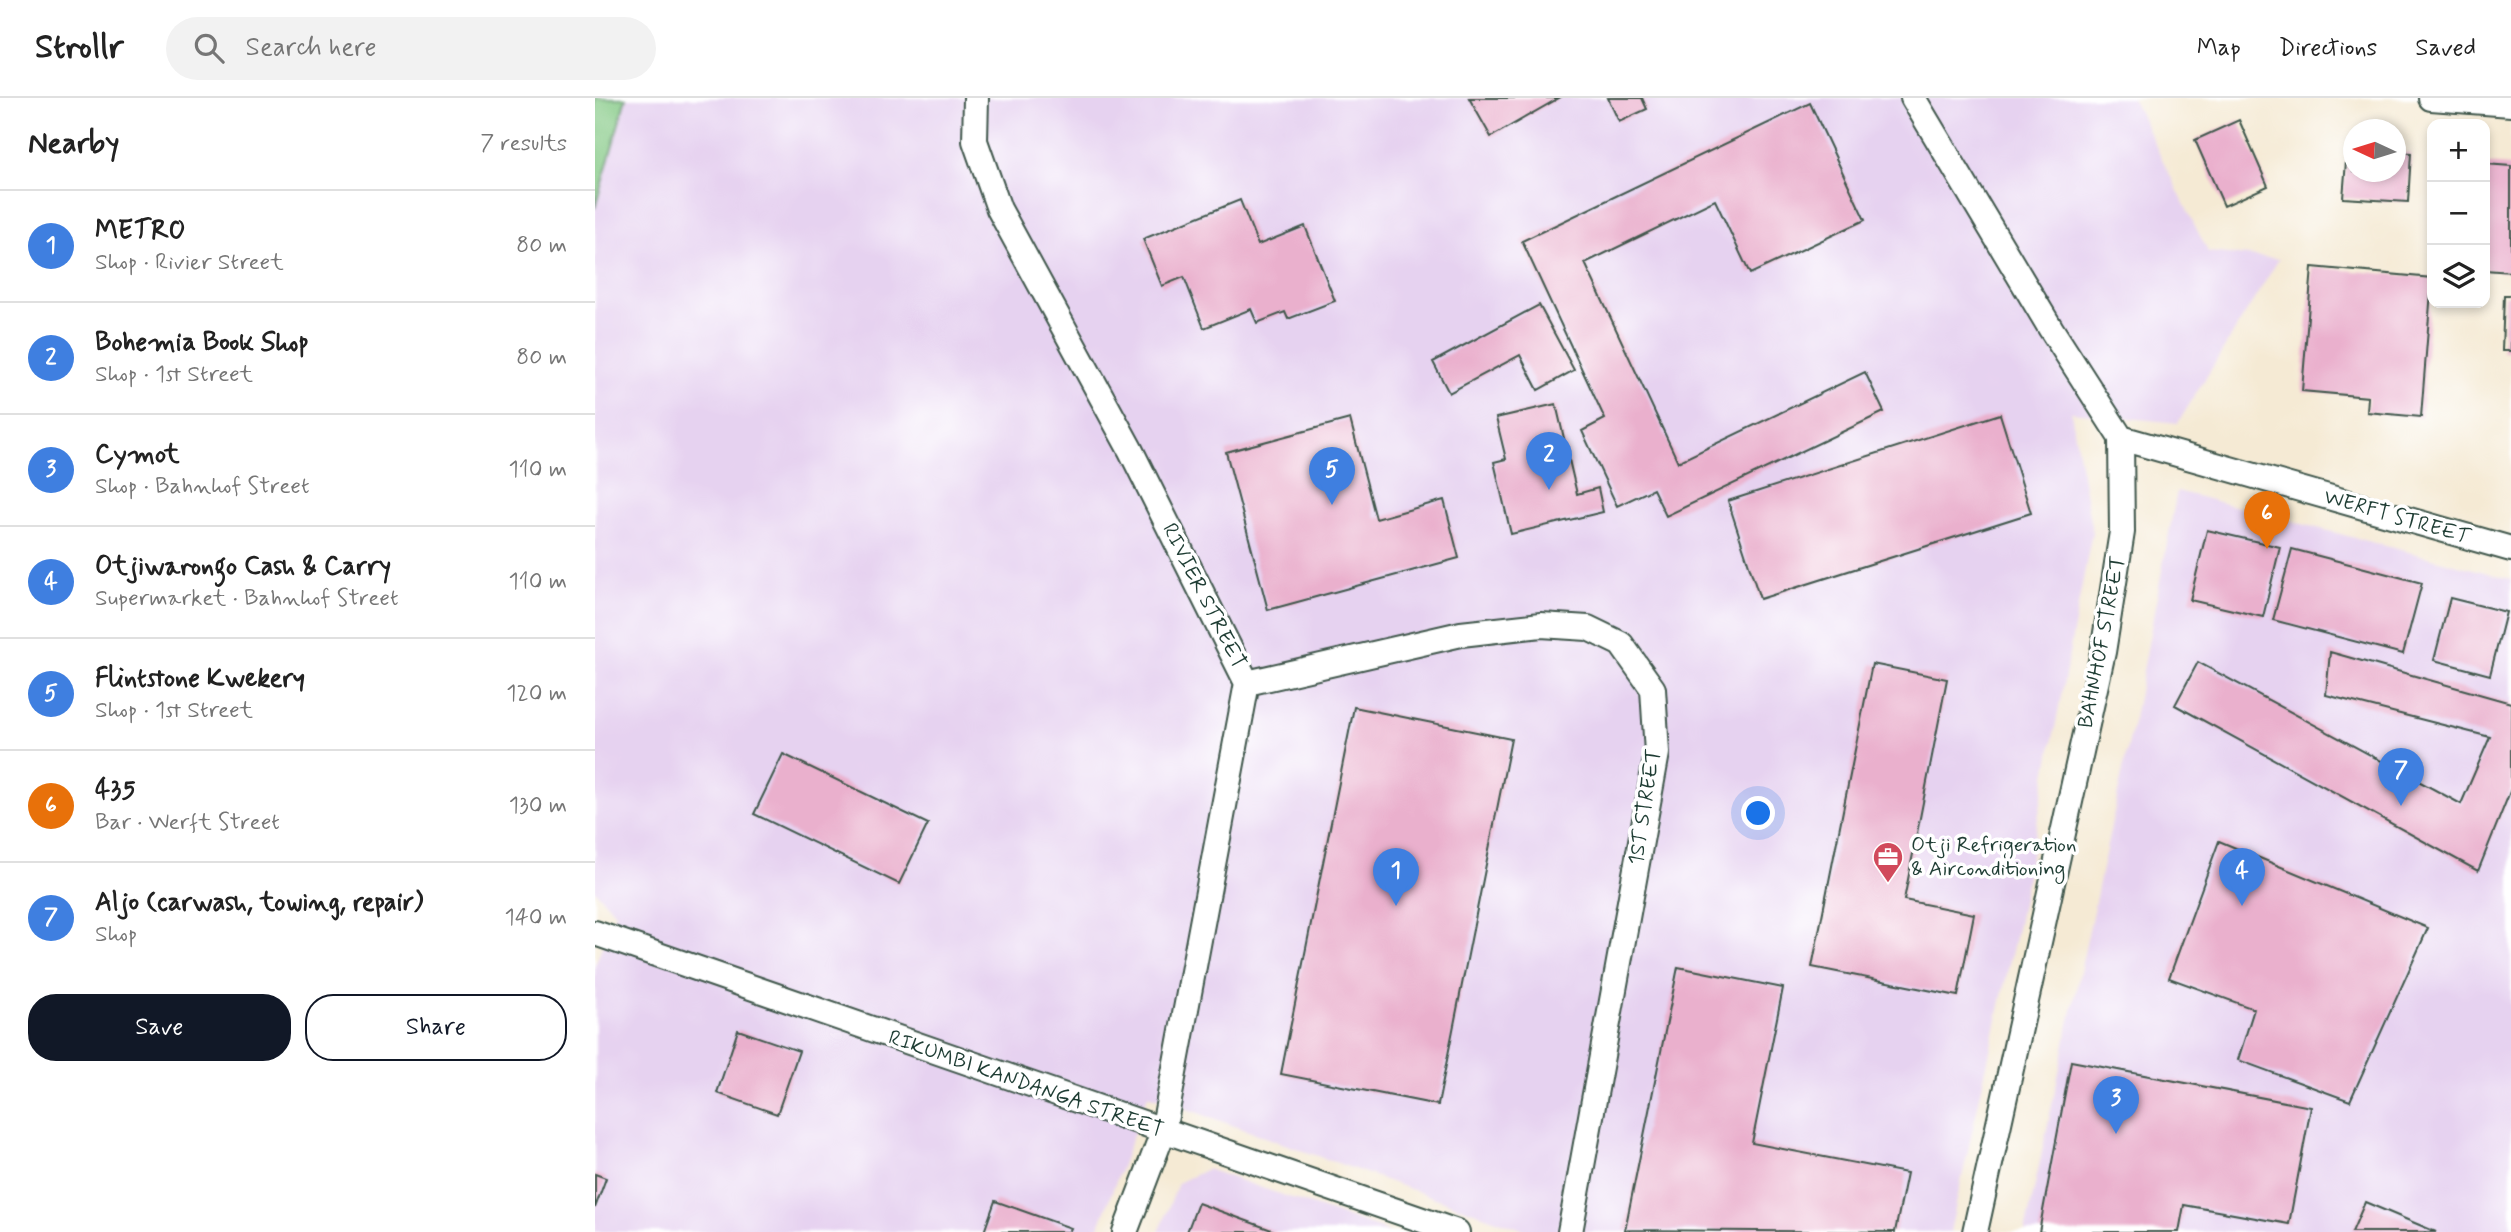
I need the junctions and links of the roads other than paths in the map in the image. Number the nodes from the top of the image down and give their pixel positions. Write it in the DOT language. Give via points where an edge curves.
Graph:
graph roads {
  1 [pos="976,98"];
  2 [pos="1913,98"];
  3 [pos="2431,98"];
  4 [pos="2511,104"];
  5 [pos="2121,438"];
  6 [pos="2511,549"];
  7 [pos="1247,683"];
  8 [pos="595,933"];
  9 [pos="1163,1132"];
  10 [pos="1125,1232"];
  11 [pos="1457,1232"];
  12 [pos="1570,1232"];
  13 [pos="1975,1232"];
  1 -- 7 [label="street, RIVIER STREET" via="975,141 999,209 1130,449"];
  2 -- 5 [label="street"];
  3 -- 4 [label="street"];
  5 -- 6 [label="street, WERFT STREET"];
  5 -- 13 [label="street, BAHNHOF STREET" via="2122,532 2103,652"];
  7 -- 9 [label="street, RIVIER STREET"];
  7 -- 12 [label="street, 1ST STREET" via="1461,634 1541,625 1588,628 1621,644 1653,689 1657,753"];
  8 -- 9 [label="street, RIKUMBI KANDANGA STREET"];
  9 -- 10 [label="street, RIVIER STREET"];
  9 -- 11 [label="street, RIKUMBI KANDANGA STREET"];
}
